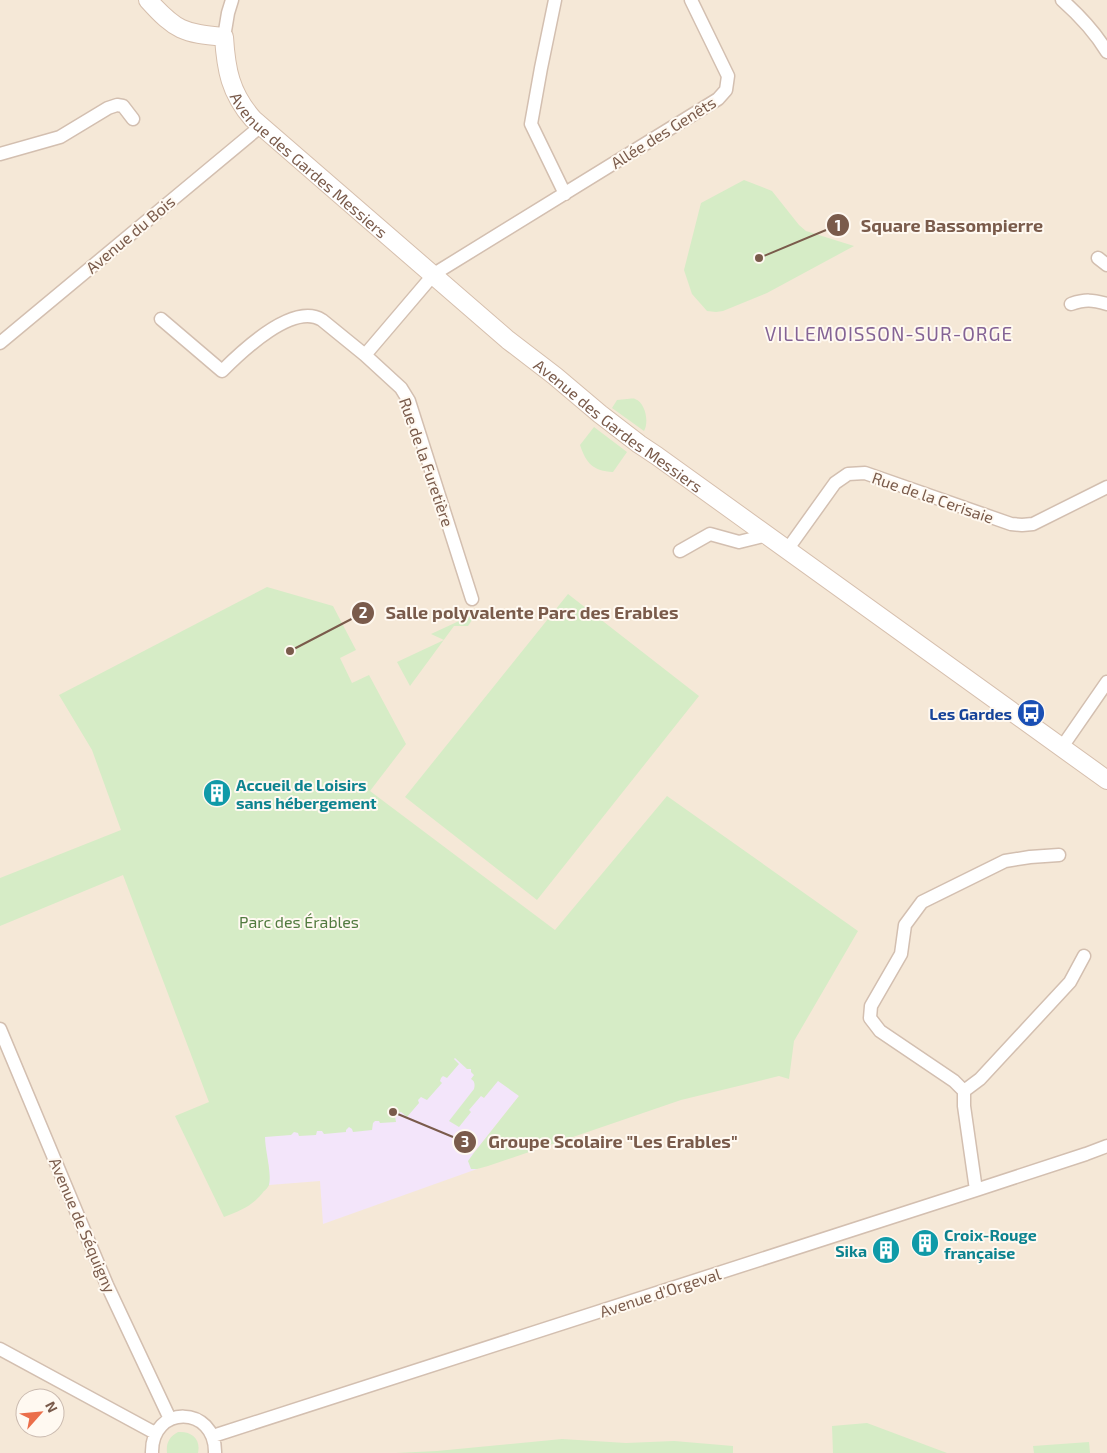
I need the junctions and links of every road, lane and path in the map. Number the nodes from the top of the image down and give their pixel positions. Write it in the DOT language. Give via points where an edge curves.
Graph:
graph roads {
  1 [pos="148,0"];
  2 [pos="232,0"];
  3 [pos="555,0"];
  4 [pos="691,0"];
  5 [pos="1062,0"];
  6 [pos="224,37"];
  7 [pos="1107,52"];
  8 [pos="133,119"];
  9 [pos="261,126"];
  10 [pos="0,154"];
  11 [pos="565,194"];
  12 [pos="434,274"];
  13 [pos="1071,304"];
  14 [pos="1107,304"];
  15 [pos="161,318"];
  16 [pos="0,343"];
  17 [pos="365,355"];
  18 [pos="1107,487"];
  19 [pos="767,535"];
  20 [pos="787,550"];
  21 [pos="680,551"];
  22 [pos="472,599"];
  23 [pos="1107,682"];
  24 [pos="1062,747"];
  25 [pos="1107,780"];
  26 [pos="1059,854"];
  27 [pos="1084,956"];
  28 [pos="0,1028"];
  29 [pos="964,1091"];
  30 [pos="1107,1146"];
  31 [pos="976,1190"];
  32 [pos="0,1349"];
  33 [pos="170,1419"];
  34 [pos="155,1433"];
  35 [pos="213,1436"];
  36 [pos="152,1453"];
  37 [pos="214,1453"];
  1 -- 6 [label="street" via="176,27 197,34"];
  2 -- 6 [label="street, Avenue des Gardes Messiers"];
  3 -- 11 [label="street" via="531,124"];
  4 -- 11 [label="street, Allée des Genêts" via="728,76 726,90 718,99"];
  5 -- 7 [label="street" via="1091,28"];
  6 -- 9 [label="street, Avenue des Gardes Messiers" via="230,83 247,112"];
  8 -- 10 [label="street" via="122,106 117,105 60,137"];
  9 -- 12 [label="street, Avenue des Gardes Messiers"];
  9 -- 16 [label="street, Avenue du Bois"];
  11 -- 12 [label="street, Allée des Genêts"];
  12 -- 17 [label="street"];
  12 -- 19 [label="street, Avenue des Gardes Messiers" via="508,340 600,414"];
  13 -- 14 [label="street" via="1082,300"];
  15 -- 17 [label="street, Rue de la Furetière" via="222,371 257,339 290,320 309,315 322,320"];
  17 -- 22 [label="street, Rue de la Furetière" via="401,388 409,401"];
  18 -- 20 [label="street, Rue de la Cerisaie" via="1033,524 1022,525 1011,524 865,473 848,474 835,483"];
  19 -- 20 [label="street, Avenue des Gardes Messiers"];
  19 -- 21 [label="street" via="739,542 710,534"];
  20 -- 24 [label="street, Avenue des Gardes Messiers"];
  23 -- 24 [label="street"];
  24 -- 25 [label="street, Avenue des Gardes Messiers"];
  26 -- 29 [label="street" via="1005,861 922,902 905,925 901,954 871,1006 870,1018 880,1031"];
  27 -- 29 [label="street" via="1070,982 980,1079"];
  28 -- 33 [label="street, Avenue de Séquigny" via="107,1285"];
  29 -- 31 [label="street"];
  30 -- 31 [label="street, Avenue d'Orgeval"];
  31 -- 35 [label="street, Avenue d'Orgeval"];
  32 -- 34 [label="street"];
  33 -- 34 [label="street"];
  33 -- 35 [label="street" via="190,1417 200,1421"];
  34 -- 36 [label="street"];
  35 -- 37 [label="street"];
}
